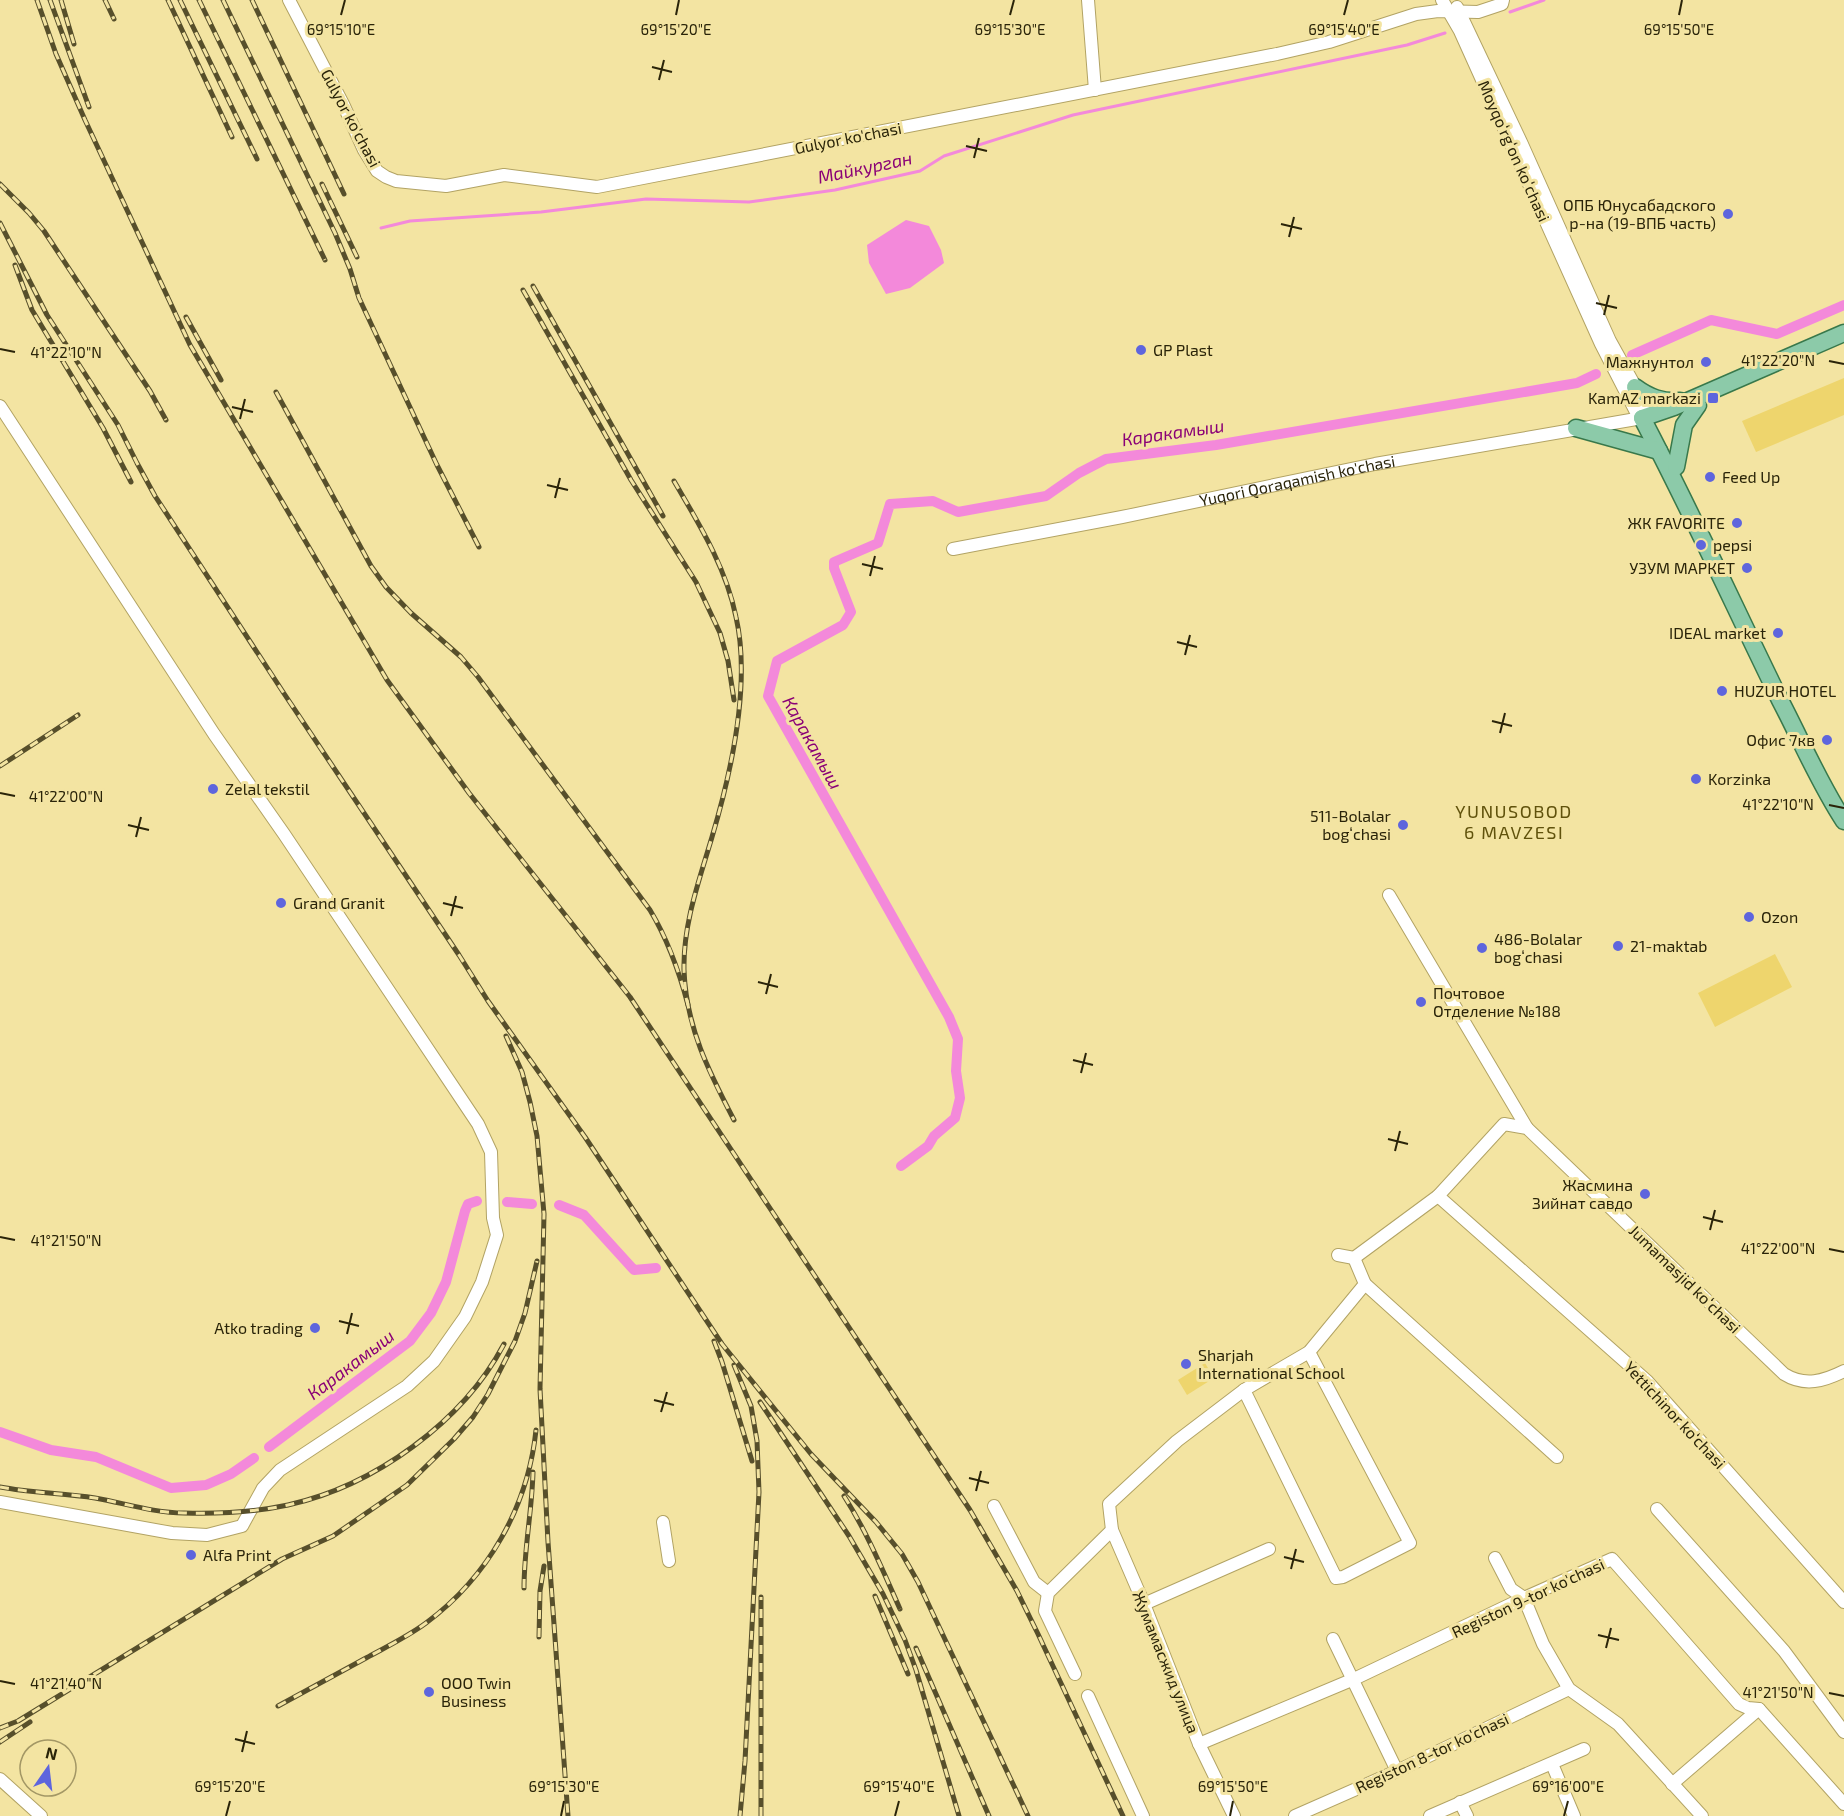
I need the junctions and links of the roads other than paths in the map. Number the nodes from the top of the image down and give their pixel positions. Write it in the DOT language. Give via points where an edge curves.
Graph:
graph roads {
  1 [pos="289,0"];
  2 [pos="1088,0"];
  3 [pos="1442,0"];
  4 [pos="1506,1"];
  5 [pos="1454,8"];
  6 [pos="1095,90"];
  7 [pos="1844,333"];
  8 [pos="1844,341"];
  9 [pos="1629,385"];
  10 [pos="1697,401"];
  11 [pos="0,406"];
  12 [pos="1649,419"];
  13 [pos="1576,428"];
  14 [pos="1659,451"];
  15 [pos="1676,467"];
  16 [pos="1681,492"];
  17 [pos="953,549"];
  18 [pos="1844,821"];
  19 [pos="1389,895"];
  20 [pos="1527,1128"];
  21 [pos="1438,1196"];
  22 [pos="1338,1255"];
  23 [pos="1354,1258"];
  24 [pos="1365,1284"];
  25 [pos="1309,1352"];
  26 [pos="1844,1371"];
  27 [pos="1244,1390"];
  28 [pos="1557,1457"];
  29 [pos="0,1502"];
  30 [pos="994,1506"];
  31 [pos="1657,1509"];
  32 [pos="663,1522"];
  33 [pos="1112,1530"];
  34 [pos="1269,1549"];
  35 [pos="1495,1558"];
  36 [pos="669,1561"];
  37 [pos="1048,1593"];
  38 [pos="1524,1598"];
  39 [pos="1844,1602"];
  40 [pos="1144,1604"];
  41 [pos="1334,1639"];
  42 [pos="1075,1674"];
  43 [pos="1354,1679"];
  44 [pos="1569,1689"];
  45 [pos="1088,1696"];
  46 [pos="1759,1709"];
  47 [pos="1844,1732"];
  48 [pos="1199,1744"];
  49 [pos="1584,1749"];
  50 [pos="1552,1764"];
  51 [pos="1397,1771"];
  52 [pos="0,1779"];
  53 [pos="1672,1784"];
  54 [pos="1460,1802"];
  55 [pos="1844,1804"];
  56 [pos="41,1816"];
  57 [pos="1143,1816"];
  58 [pos="1234,1816"];
  59 [pos="1294,1816"];
  60 [pos="1430,1816"];
  61 [pos="1467,1816"];
  62 [pos="1574,1816"];
  63 [pos="1702,1816"];
  1 -- 6 [label="street, Gulyor ko'chasi" via="364,150 377,171 396,181 446,186 504,175 597,187"];
  2 -- 6 [label="street"];
  3 -- 5 [label="street, Moyqoʻrgʻon koʻchasi"];
  4 -- 5 [label="street, Gulyor ko'chasi" via="1478,12"];
  5 -- 6 [label="street, Gulyor ko'chasi" via="1416,14 1329,42"];
  5 -- 9 [label="street, Moyqoʻrgʻon koʻchasi" via="1605,342"];
  7 -- 10 [label="main road, Yuqori Qoraqamish ko'chasi"];
  8 -- 10 [label="main road, Yuqori Qoraqamish ko'chasi"];
  9 -- 10 [label="main road" via="1659,400"];
  9 -- 12 [label="street, Moyqoʻrgʻon koʻchasi"];
  10 -- 12 [label="main road, Yuqori Qoraqamish ko'chasi"];
  10 -- 15 [label="main road" via="1684,425"];
  11 -- 29 [label="street" via="214,734 478,1124 491,1152 497,1235 483,1282 465,1317 434,1361 407,1386 280,1470 263,1488 242,1526 207,1535 172,1533"];
  12 -- 13 [label="street, Yuqori Qoraqamish ko'chasi"];
  12 -- 14 [label="main road"];
  12 -- 15 [label="main road"];
  13 -- 14 [label="main road"];
  13 -- 17 [label="street, Yuqori Qoraqamish ko'chasi"];
  14 -- 16 [label="main road"];
  15 -- 16 [label="main road"];
  16 -- 18 [label="main road" via="1754,647"];
  19 -- 20 [label="street, Jumamasjid koʻchasi"];
  20 -- 21 [label="street" via="1503,1124"];
  20 -- 26 [label="street, Jumamasjid koʻchasi" via="1784,1374 1811,1382"];
  21 -- 23 [label="street"];
  21 -- 39 [label="street, Yettichinor ko‘chasi" via="1647,1381"];
  22 -- 23 [label="street"];
  23 -- 24 [label="street"];
  24 -- 25 [label="street"];
  24 -- 28 [label="street"];
  25 -- 27 [label="street"];
  25 -- 27 [label="street" via="1410,1543 1336,1578"];
  27 -- 33 [label="street, Жумамасжид улица" via="1176,1441 1109,1504"];
  30 -- 37 [label="street" via="1034,1582"];
  31 -- 47 [label="street" via="1784,1652"];
  32 -- 36 [label="street"];
  33 -- 37 [label="street"];
  33 -- 40 [label="street, Жумамасжид улица"];
  34 -- 40 [label="street"];
  35 -- 38 [label="street" via="1511,1589"];
  37 -- 42 [label="street" via="1045,1611"];
  38 -- 43 [label="street, Registon 9-tor ko'chasi"];
  38 -- 44 [label="street" via="1543,1644"];
  38 -- 46 [label="street, Registon 9-tor ko'chasi" via="1612,1559 1739,1704"];
  40 -- 48 [label="street, Жумамасжид улица"];
  41 -- 43 [label="street"];
  43 -- 48 [label="street, Registon 9-tor ko'chasi"];
  43 -- 51 [label="street"];
  44 -- 51 [label="street, Registon 8-tor ko'chasi"];
  44 -- 53 [label="street" via="1618,1724"];
  45 -- 57 [label="street"];
  46 -- 53 [label="street"];
  46 -- 55 [label="street, Registon 9-tor ko'chasi"];
  48 -- 58 [label="street, Жумамасжид улица"];
  49 -- 50 [label="street"];
  50 -- 54 [label="street"];
  50 -- 62 [label="street"];
  51 -- 59 [label="street, Registon 8-tor ko'chasi"];
  52 -- 56 [label="street"];
  53 -- 63 [label="street"];
  54 -- 60 [label="street"];
  54 -- 61 [label="street"];
}
